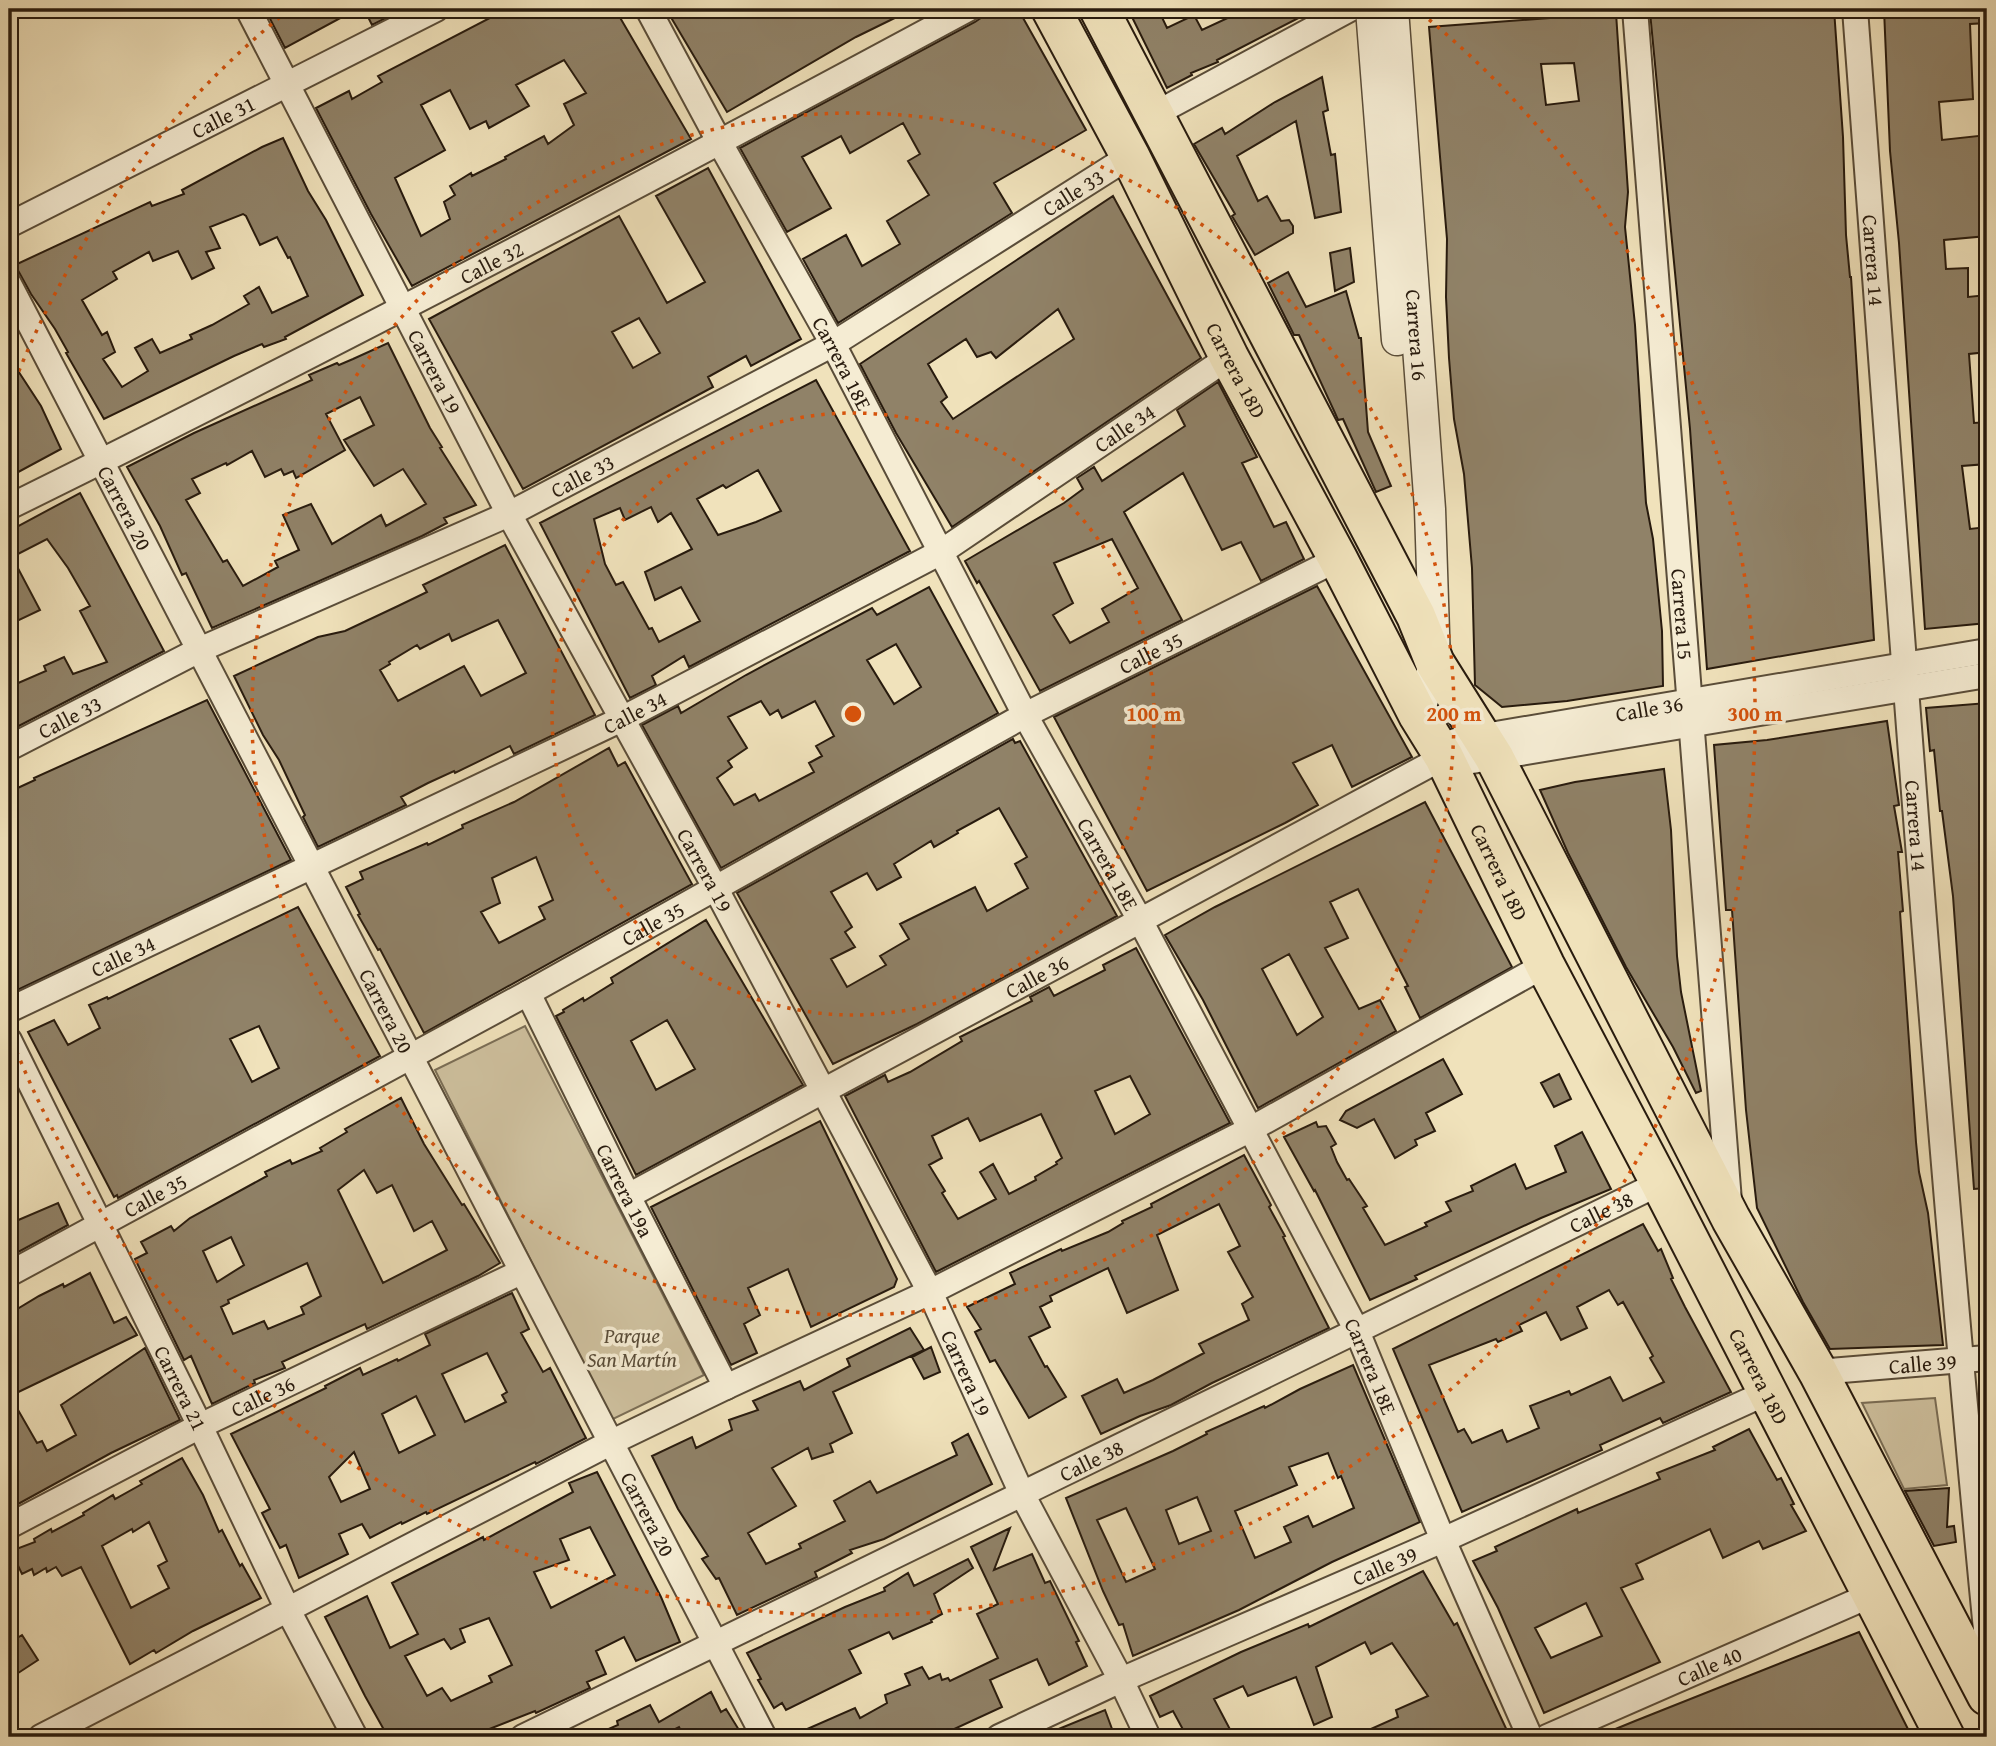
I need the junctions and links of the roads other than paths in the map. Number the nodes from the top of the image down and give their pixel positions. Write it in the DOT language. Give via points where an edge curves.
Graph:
graph roads {
  1 [pos="248,9"];
  2 [pos="436,9"];
  3 [pos="648,9"];
  4 [pos="968,9"];
  5 [pos="1051,9"];
  6 [pos="1099,9"];
  7 [pos="1350,9"];
  8 [pos="1371,9"];
  9 [pos="1393,9"];
  10 [pos="1635,9"];
  11 [pos="1856,9"];
  12 [pos="288,85"];
  13 [pos="1155,114"];
  14 [pos="720,143"];
  15 [pos="1130,156"];
  16 [pos="9,225"];
  17 [pos="9,284"];
  18 [pos="402,307"];
  19 [pos="833,344"];
  20 [pos="1229,357"];
  21 [pos="101,461"];
  22 [pos="9,507"];
  23 [pos="509,514"];
  24 [pos="941,552"];
  25 [pos="1338,559"];
  26 [pos="1416,616"];
  27 [pos="199,650"];
  28 [pos="1987,651"];
  29 [pos="1435,663"];
  30 [pos="1987,675"];
  31 [pos="1904,676"];
  32 [pos="1401,680"];
  33 [pos="1691,713"];
  34 [pos="1025,715"];
  35 [pos="1418,715"];
  36 [pos="622,719"];
  37 [pos="1488,747"];
  38 [pos="9,748"];
  39 [pos="1444,757"];
  40 [pos="311,867"];
  41 [pos="716,889"];
  42 [pos="1141,922"];
  43 [pos="1545,965"];
  44 [pos="528,993"];
  45 [pos="9,1010"];
  46 [pos="9,1040"];
  47 [pos="409,1056"];
  48 [pos="824,1091"];
  49 [pos="1251,1129"];
  50 [pos="1660,1183"];
  51 [pos="628,1196"];
  52 [pos="1731,1219"];
  53 [pos="100,1223"];
  54 [pos="521,1272"];
  55 [pos="9,1273"];
  56 [pos="930,1292"];
  57 [pos="1357,1331"];
  58 [pos="1987,1359"];
  59 [pos="1960,1361"];
  60 [pos="1818,1372"];
  61 [pos="726,1387"];
  62 [pos="1768,1392"];
  63 [pos="201,1426"];
  64 [pos="610,1443"];
  65 [pos="1022,1494"];
  66 [pos="9,1526"];
  67 [pos="1443,1539"];
  68 [pos="1871,1595"];
  69 [pos="288,1610"];
  70 [pos="1987,1640"];
  71 [pos="714,1644"];
  72 [pos="1121,1680"];
  73 [pos="1986,1692"];
  74 [pos="41,1737"];
  75 [pos="355,1737"];
  76 [pos="523,1737"];
  77 [pos="764,1737"];
  78 [pos="999,1737"];
  79 [pos="1148,1737"];
  80 [pos="1530,1737"];
  81 [pos="1547,1737"];
  82 [pos="1945,1737"];
  1 -- 12 [label="street, Carrera 19"];
  2 -- 12 [label="street, Calle 31"];
  3 -- 14 [label="street, Carrera 18E"];
  4 -- 14 [label="street, Calle 32"];
  5 -- 15 [label="main road, Carrera 18D"];
  6 -- 13 [label="main road"];
  7 -- 13 [label="street"];
  8 -- 26 [label="street, Carrera 16"];
  9 -- 29 [label="street, Carrera 16" via="1430,509"];
  10 -- 33 [label="street, Carrera 15"];
  11 -- 31 [label="street, Carrera 14"];
  12 -- 16 [label="street, Calle 31"];
  12 -- 18 [label="street, Carrera 19"];
  13 -- 26 [label="main road"];
  14 -- 18 [label="street, Calle 32"];
  14 -- 19 [label="street, Carrera 18E"];
  15 -- 19 [label="street, Calle 33"];
  15 -- 20 [label="main road, Carrera 18D"];
  17 -- 21 [label="street, Carrera 20"];
  18 -- 21 [label="street, Calle 32"];
  18 -- 23 [label="street, Carrera 19"];
  19 -- 23 [label="street, Calle 33"];
  19 -- 24 [label="street, Carrera 18E"];
  20 -- 24 [label="street, Calle 34"];
  20 -- 25 [label="main road, Carrera 18D"];
  21 -- 22 [label="street, Calle 32"];
  21 -- 27 [label="street, Carrera 20"];
  23 -- 27 [label="street, Calle 33"];
  23 -- 36 [label="street, Carrera 19"];
  24 -- 34 [label="street, Carrera 18E"];
  24 -- 36 [label="street, Calle 34"];
  25 -- 32 [label="main road, Carrera 18D"];
  25 -- 34 [label="street, Calle 35"];
  26 -- 29 [label="main road"];
  26 -- 32 [label="street, Carrera 16" via="1417,635"];
  27 -- 38 [label="street, Calle 33"];
  27 -- 40 [label="street, Carrera 20"];
  28 -- 31 [label="street, Calle 36"];
  29 -- 35 [label="street, Carrera 16"];
  29 -- 37 [label="main road"];
  30 -- 31 [label="street, Calle 36"];
  31 -- 33 [label="street, Calle 36"];
  31 -- 59 [label="street, Carrera 14"];
  32 -- 35 [label="main road, Carrera 18D"];
  33 -- 37 [label="street, Calle 36"];
  33 -- 52 [label="street, Carrera 15"];
  34 -- 41 [label="street, Calle 35"];
  34 -- 42 [label="street, Carrera 18E"];
  35 -- 39 [label="main road, Carrera 18D"];
  36 -- 40 [label="street, Calle 34"];
  36 -- 41 [label="street, Carrera 19"];
  37 -- 39 [label="street, Calle 36" via="1466,762"];
  37 -- 52 [label="main road"];
  39 -- 42 [label="street, Calle 36"];
  39 -- 43 [label="main road, Carrera 18D"];
  40 -- 45 [label="street, Calle 34"];
  40 -- 47 [label="street, Carrera 20"];
  41 -- 44 [label="street, Calle 35"];
  41 -- 48 [label="street, Carrera 19"];
  42 -- 48 [label="street, Calle 36"];
  42 -- 49 [label="street, Carrera 18E"];
  43 -- 49 [label="street"];
  43 -- 50 [label="main road, Carrera 18D"];
  44 -- 47 [label="street, Calle 35"];
  44 -- 51 [label="street, Carrera 19a"];
  46 -- 53 [label="street, Carrera 21"];
  47 -- 53 [label="street, Calle 35"];
  47 -- 54 [label="street, Carrera 20"];
  48 -- 51 [label="street, Calle 36"];
  48 -- 56 [label="street, Carrera 19"];
  49 -- 56 [label="street"];
  49 -- 57 [label="street, Carrera 18E"];
  50 -- 57 [label="street, Calle 38"];
  50 -- 62 [label="main road, Carrera 18D"];
  51 -- 61 [label="street, Carrera 19a"];
  52 -- 60 [label="main road"];
  53 -- 55 [label="street, Calle 35"];
  53 -- 63 [label="street, Carrera 21"];
  54 -- 63 [label="street, Calle 36"];
  54 -- 64 [label="street, Carrera 20"];
  56 -- 61 [label="street"];
  56 -- 65 [label="street, Carrera 19"];
  57 -- 65 [label="street, Calle 38"];
  57 -- 67 [label="street, Carrera 18E"];
  58 -- 59 [label="street, Calle 39"];
  59 -- 60 [label="street, Calle 39"];
  59 -- 70 [label="street, Carrera 14"];
  60 -- 73 [label="main road"];
  61 -- 64 [label="street"];
  62 -- 67 [label="street, Calle 39"];
  62 -- 68 [label="main road, Carrera 18D"];
  63 -- 66 [label="street, Calle 36"];
  63 -- 69 [label="street, Carrera 21"];
  64 -- 69 [label="street"];
  64 -- 71 [label="street, Carrera 20"];
  65 -- 71 [label="street, Calle 38"];
  65 -- 72 [label="street, Carrera 19"];
  67 -- 72 [label="street, Calle 39"];
  67 -- 80 [label="street, Carrera 18E"];
  68 -- 81 [label="street, Calle 40"];
  68 -- 82 [label="main road, Carrera 18D"];
  69 -- 74 [label="street"];
  69 -- 75 [label="street, Carrera 21"];
  71 -- 76 [label="street, Calle 38"];
  71 -- 77 [label="street, Carrera 20"];
  72 -- 78 [label="street, Calle 39"];
  72 -- 79 [label="street, Carrera 19"];
}
